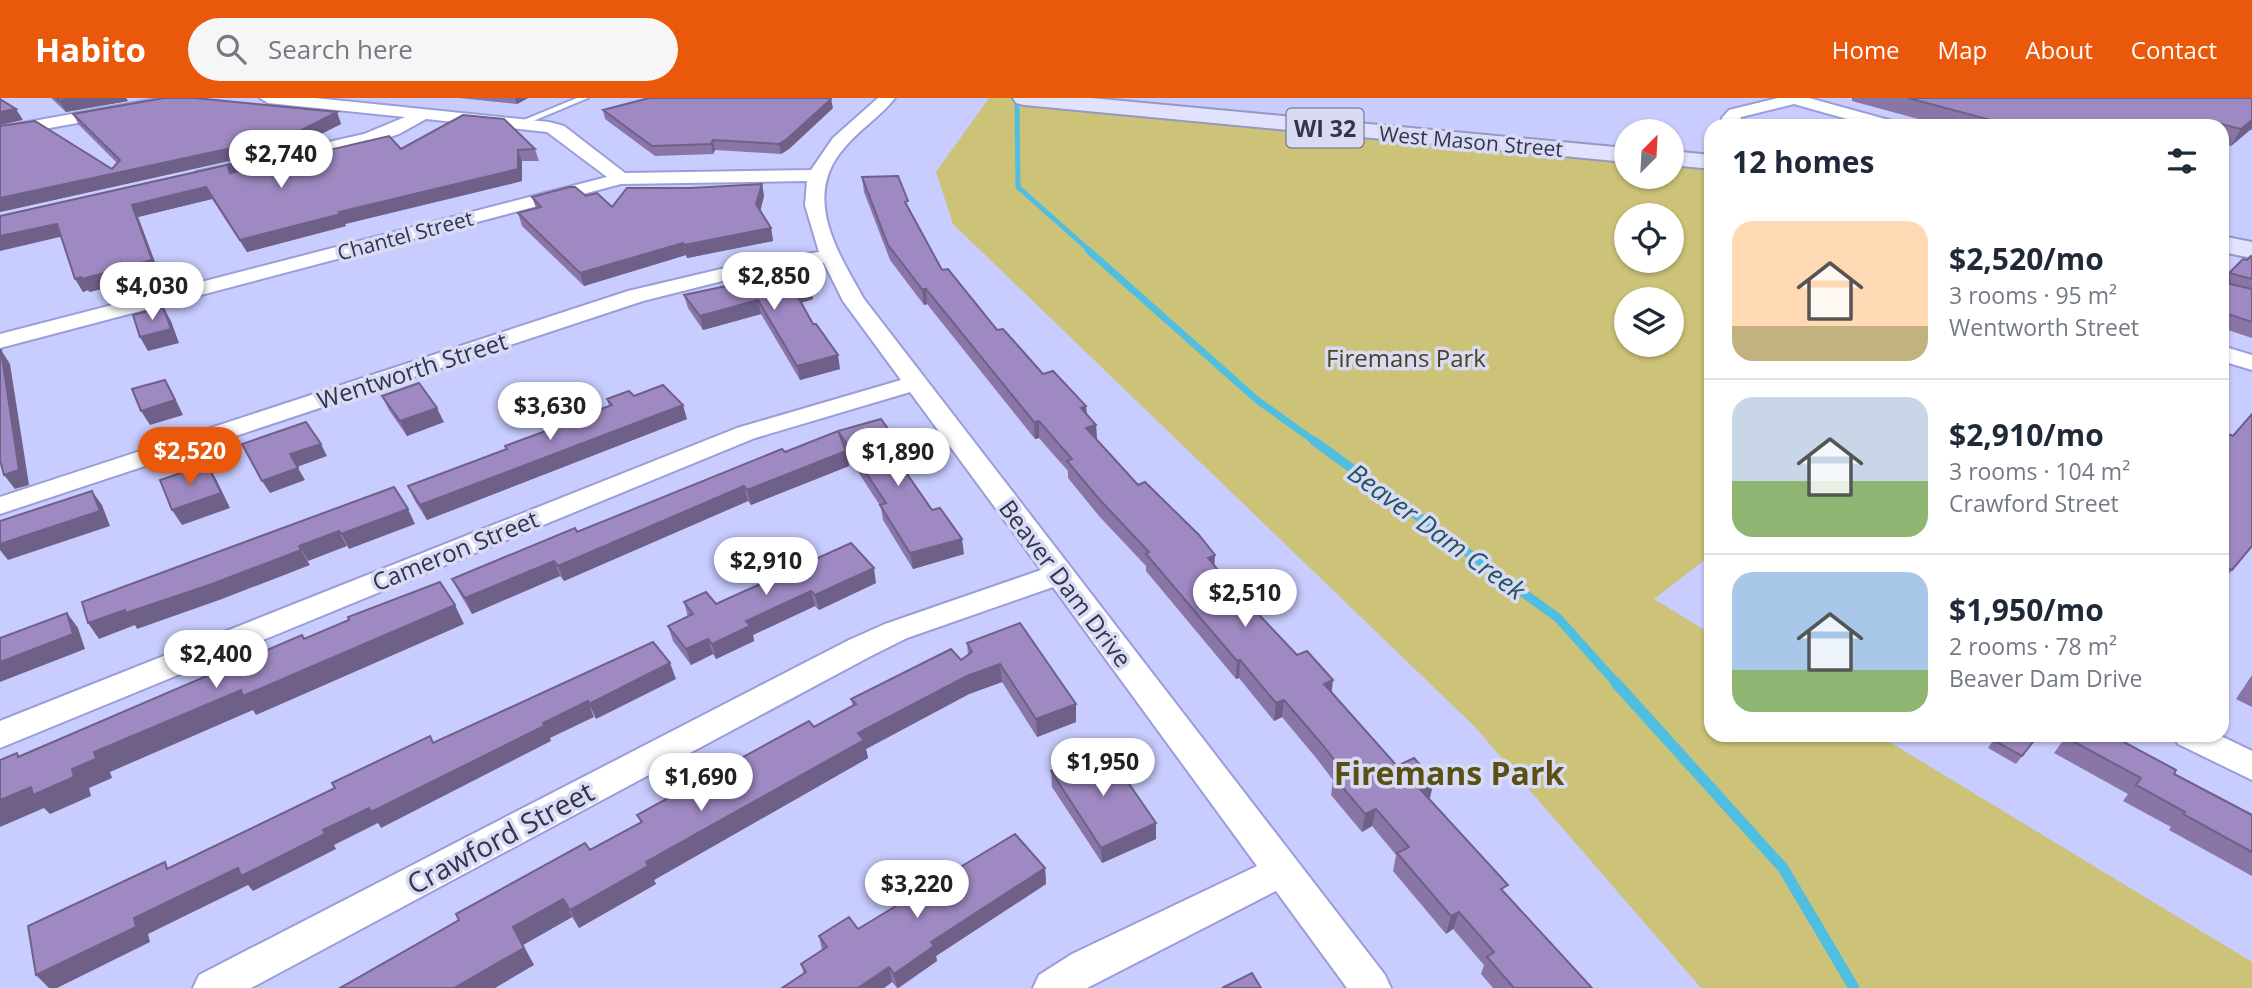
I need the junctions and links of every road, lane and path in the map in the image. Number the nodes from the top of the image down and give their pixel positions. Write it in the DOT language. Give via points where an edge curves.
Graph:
graph roads {
  1 [pos="188,98"];
  2 [pos="268,98"];
  3 [pos="584,98"];
  4 [pos="887,98"];
  5 [pos="1024,98"];
  6 [pos="1151,98"];
  7 [pos="1795,98"];
  8 [pos="330,101"];
  9 [pos="424,114"];
  10 [pos="1730,119"];
  11 [pos="1866,119"];
  12 [pos="518,124"];
  13 [pos="0,132"];
  14 [pos="1614,140"];
  15 [pos="1684,145"];
  16 [pos="1704,147"];
  17 [pos="1614,154"];
  18 [pos="1684,159"];
  19 [pos="1704,161"];
  20 [pos="817,174"];
  21 [pos="621,179"];
  22 [pos="184,180"];
  23 [pos="2229,230"];
  24 [pos="2252,235"];
  25 [pos="2229,245"];
  26 [pos="2252,250"];
  27 [pos="830,256"];
  28 [pos="0,341"];
  29 [pos="2229,355"];
  30 [pos="2252,363"];
  31 [pos="916,383"];
  32 [pos="0,506"];
  33 [pos="1059,574"];
  34 [pos="0,735"];
  35 [pos="2204,742"];
  36 [pos="2252,766"];
  37 [pos="1282,871"];
  38 [pos="213,988"];
  39 [pos="1054,988"];
  40 [pos="1371,988"];
  1 -- 13 [label="street"];
  2 -- 8 [label="street"];
  3 -- 12 [label="lane"];
  4 -- 20 [label="street" via="834,149"];
  5 -- 17 [label="main road, West Mason Street / WI 32"];
  6 -- 14 [label="main road, West Mason Street / WI 32"];
  7 -- 10 [label="street"];
  7 -- 11 [label="street"];
  8 -- 9 [label="street"];
  9 -- 12 [label="street"];
  9 -- 22 [label="street" via="369,138"];
  12 -- 21 [label="street" via="558,130"];
  15 -- 16 [label="main road"];
  18 -- 19 [label="main road"];
  20 -- 21 [label="street, Chantel Street"];
  20 -- 27 [label="street, Beaver Dam Drive" via="814,194"];
  21 -- 28 [label="street, Chantel Street"];
  23 -- 24 [label="main road"];
  25 -- 26 [label="main road"];
  27 -- 31 [label="street, Beaver Dam Drive" via="854,301"];
  27 -- 32 [label="street, Wentworth Street" via="738,271 636,296"];
  29 -- 30 [label="street"];
  31 -- 33 [label="street, Beaver Dam Drive"];
  31 -- 34 [label="street, Cameron Street" via="746,433"];
  33 -- 37 [label="street, Beaver Dam Drive"];
  33 -- 38 [label="street, Crawford Street" via="860,648"];
  35 -- 36 [label="street"];
  37 -- 39 [label="street" via="1086,967"];
  37 -- 40 [label="street, Beaver Dam Drive"];
}
